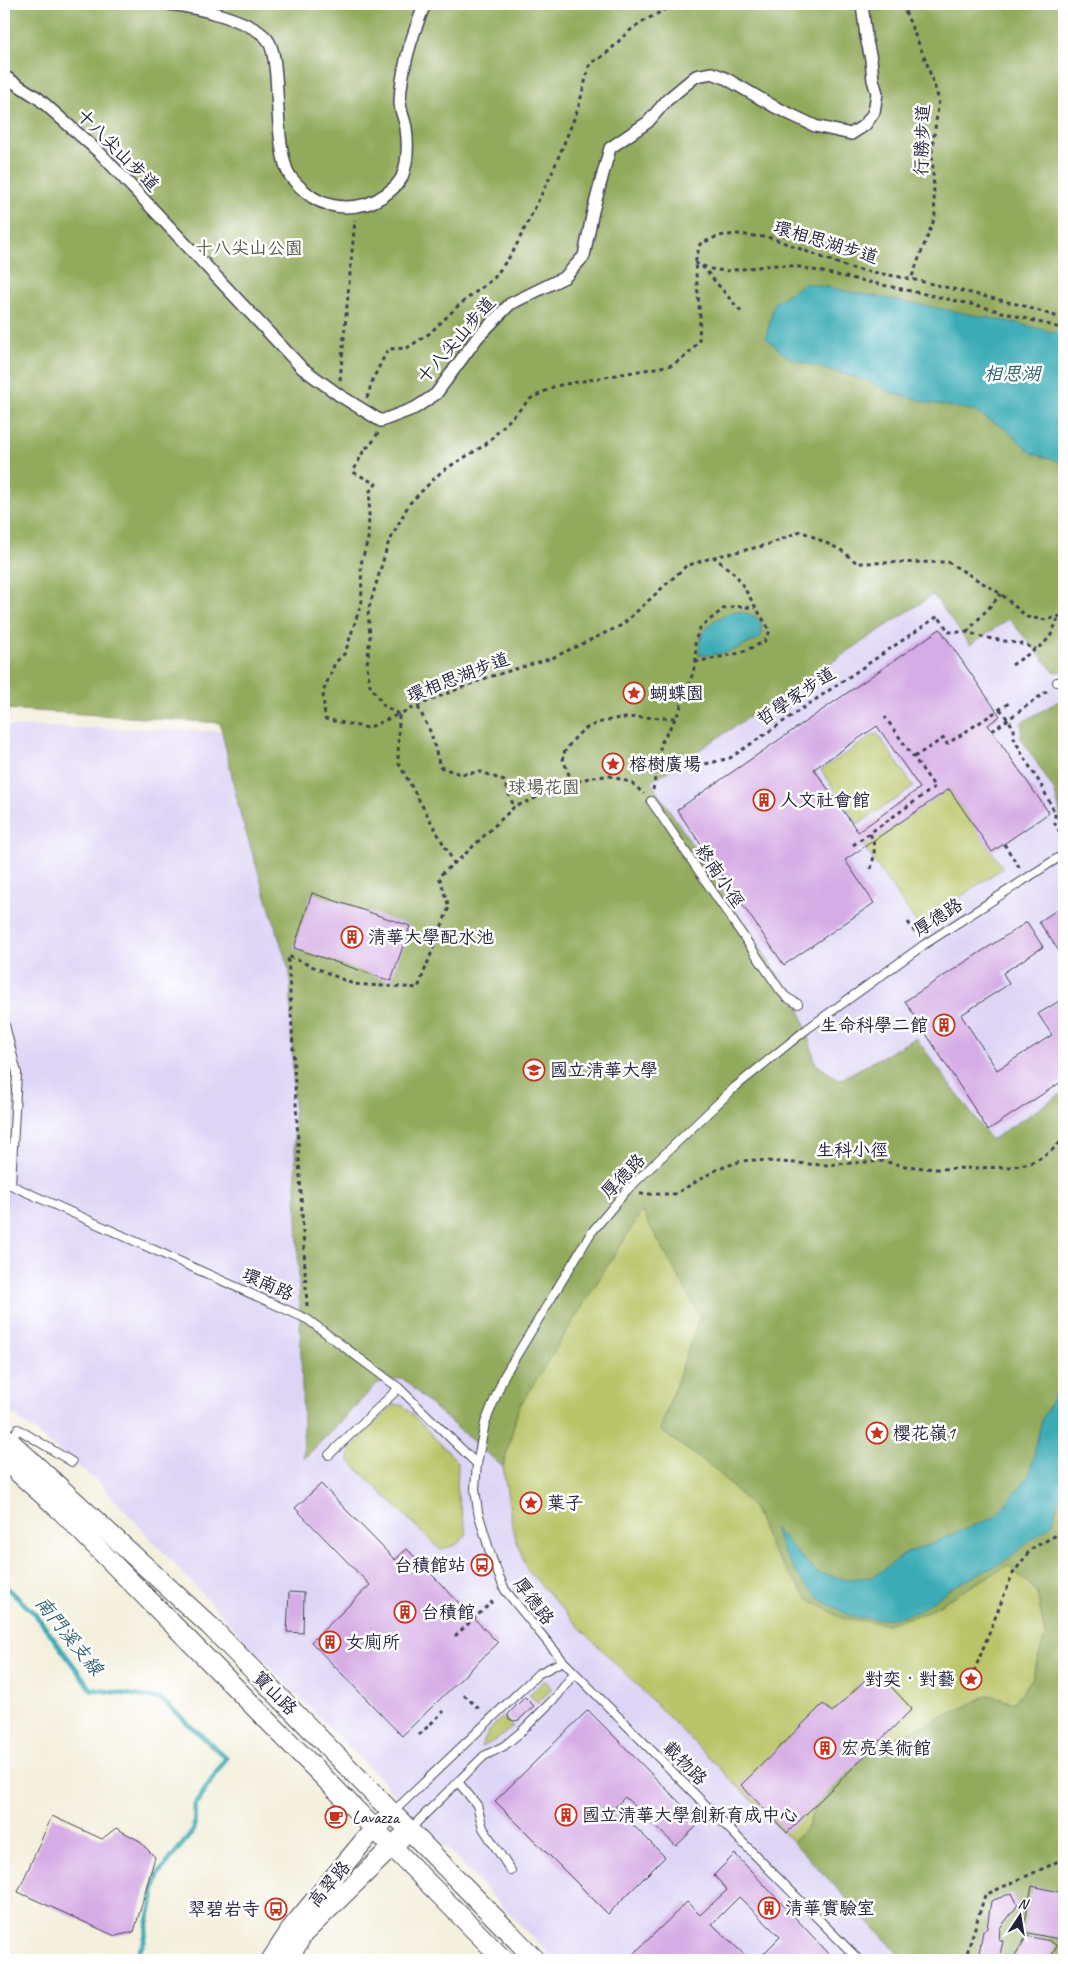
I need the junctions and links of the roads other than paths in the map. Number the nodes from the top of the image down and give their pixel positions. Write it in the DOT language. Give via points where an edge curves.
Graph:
graph roads {
  1 [pos="168,4"];
  2 [pos="425,4"];
  3 [pos="862,4"];
  4 [pos="4,76"];
  5 [pos="651,801"];
  6 [pos="1064,854"];
  7 [pos="798,1004"];
  8 [pos="4,1021"];
  9 [pos="7,1184"];
  10 [pos="399,1388"];
  11 [pos="6,1442"];
  12 [pos="329,1455"];
  13 [pos="4,1460"];
  14 [pos="72,1462"];
  15 [pos="477,1464"];
  16 [pos="563,1662"];
  17 [pos="574,1673"];
  18 [pos="458,1782"];
  19 [pos="393,1812"];
  20 [pos="374,1830"];
  21 [pos="409,1830"];
  22 [pos="392,1847"];
  23 [pos="511,1871"];
  24 [pos="271,1960"];
  25 [pos="288,1960"];
  26 [pos="504,1960"];
  27 [pos="536,1960"];
  28 [pos="859,1960"];
  1 -- 2 [label="street" via="237,20 267,40 275,63 287,171 304,192 336,207 356,207 373,202 389,192 401,178 407,155 406,129 400,104 404,72 411,37"];
  3 -- 4 [label="street, 十八尖山步道" via="877,93 874,112 865,125 850,134 815,126 725,78 712,73 696,76 667,100 648,122 610,148 584,256 565,277 510,304 477,338 436,394 414,408 381,421 302,368 101,154 38,98"];
  5 -- 7 [label="lane, 終南小徑" via="765,968 786,997"];
  6 -- 15 [label="lane, 厚德路" via="925,944 807,1030 734,1087 627,1190 591,1233 504,1376 485,1423"];
  8 -- 9 [label="lane, 環南路" via="17,1073"];
  9 -- 10 [label="lane, 環南路" via="307,1319"];
  10 -- 12 [label="lane"];
  10 -- 15 [label="lane, 環南路"];
  11 -- 14 [label="lane" via="18,1429"];
  11 -- 19 [label="street, 寶山路" via="210,1626"];
  13 -- 20 [label="street, 寶山路" via="62,1512"];
  15 -- 16 [label="lane, 厚德路" via="478,1512 505,1590"];
  16 -- 17 [label="lane, 厚德路"];
  16 -- 19 [label="lane" via="538,1674"];
  17 -- 18 [label="lane" via="558,1696 521,1732 484,1756"];
  17 -- 28 [label="lane, 載物路"];
  18 -- 21 [label="lane"];
  18 -- 23 [label="lane" via="477,1806 483,1828"];
  19 -- 20 [label="street, 高翠路"];
  19 -- 21 [label="street, 寶山路"];
  20 -- 22 [label="street, 寶山路"];
  20 -- 24 [label="street, 高翠路" via="294,1925"];
  21 -- 22 [label="street, 高翠路"];
  21 -- 27 [label="street, 寶山路"];
  22 -- 25 [label="street, 高翠路" via="303,1934"];
  22 -- 26 [label="street, 寶山路"];
}
